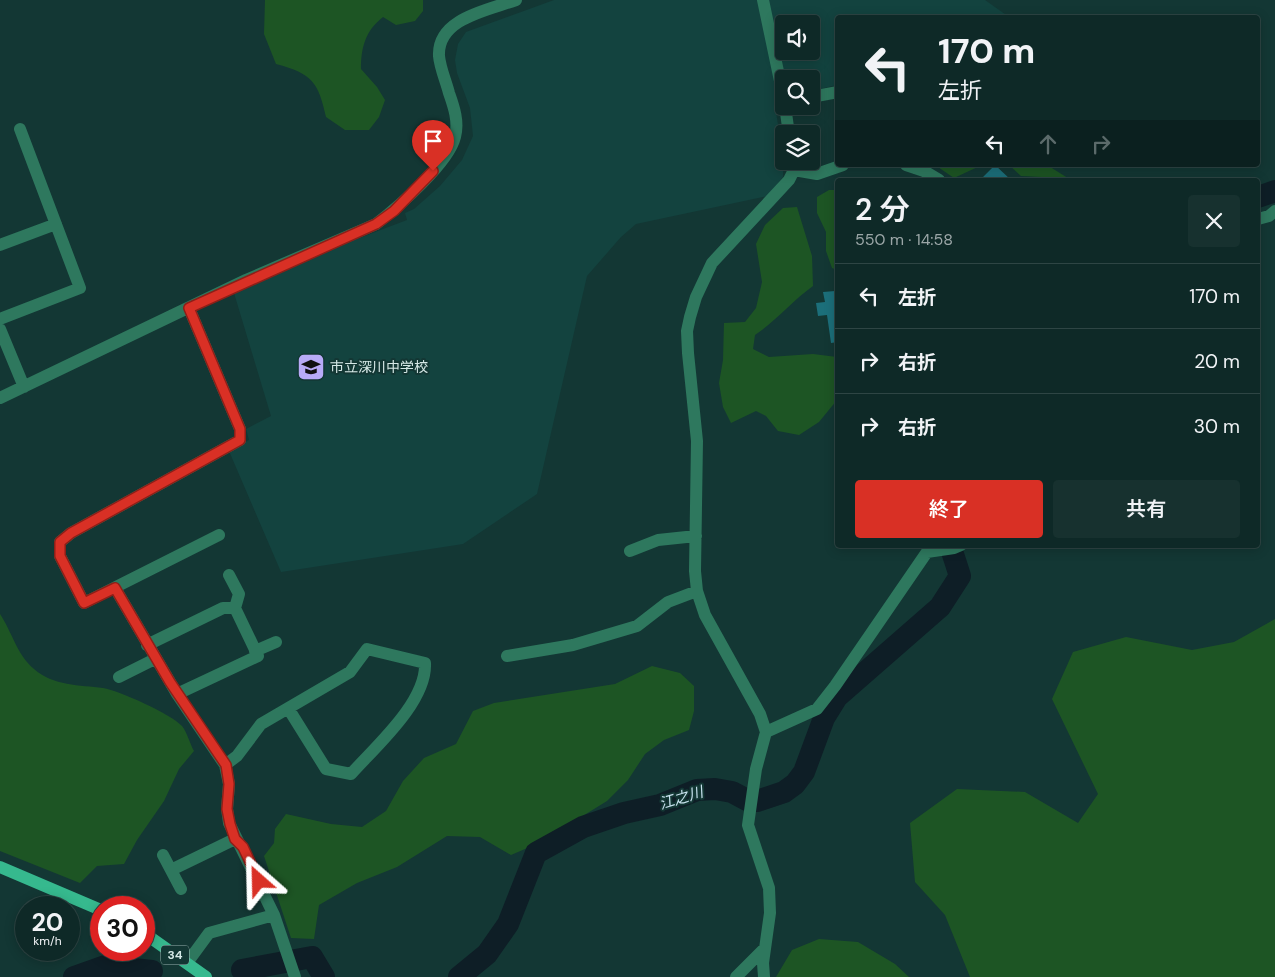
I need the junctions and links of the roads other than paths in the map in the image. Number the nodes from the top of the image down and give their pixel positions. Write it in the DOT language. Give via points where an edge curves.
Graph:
graph roads {
  1 [pos="516,0"];
  2 [pos="763,0"];
  3 [pos="778,70"];
  4 [pos="835,93"];
  5 [pos="820,95"];
  6 [pos="20,129"];
  7 [pos="837,167"];
  8 [pos="912,167"];
  9 [pos="792,170"];
  10 [pos="806,170"];
  11 [pos="936,178"];
  12 [pos="1275,211"];
  13 [pos="1260,218"];
  14 [pos="56,224"];
  15 [pos="0,244"];
  16 [pos="189,308"];
  17 [pos="0,319"];
  18 [pos="0,329"];
  19 [pos="24,387"];
  20 [pos="0,398"];
  21 [pos="219,535"];
  22 [pos="696,536"];
  23 [pos="954,548"];
  24 [pos="630,551"];
  25 [pos="229,575"];
  26 [pos="115,588"];
  27 [pos="697,591"];
  28 [pos="235,608"];
  29 [pos="276,642"];
  30 [pos="147,645"];
  31 [pos="255,650"];
  32 [pos="507,656"];
  33 [pos="155,658"];
  34 [pos="119,677"];
  35 [pos="178,694"];
  36 [pos="288,708"];
  37 [pos="766,732"];
  38 [pos="226,765"];
  39 [pos="235,839"];
  40 [pos="163,855"];
  41 [pos="0,867"];
  42 [pos="171,870"];
  43 [pos="182,890"];
  44 [pos="90,905"];
  45 [pos="274,915"];
  46 [pos="155,941"];
  47 [pos="764,949"];
  48 [pos="187,963"];
  49 [pos="206,977"];
  50 [pos="296,977"];
  51 [pos="736,977"];
  52 [pos="764,977"];
  1 -- 16 [label="street" via="460,21 448,29 439,55 455,114 455,137 451,150 441,163 394,211 376,224"];
  2 -- 3 [label="street"];
  4 -- 5 [label="street"];
  6 -- 14 [label="street"];
  7 -- 10 [label="street" via="817,174"];
  8 -- 11 [label="street"];
  9 -- 22 [label="street" via="782,189 712,263 692,310 687,331 697,441"];
  12 -- 13 [label="street"];
  14 -- 15 [label="street"];
  14 -- 17 [label="street" via="80,288"];
  16 -- 19 [label="street"];
  16 -- 26 [label="street" via="240,429 240,440 60,542 60,556 84,603"];
  18 -- 19 [label="street"];
  19 -- 20 [label="street"];
  21 -- 26 [label="street"];
  22 -- 24 [label="street" via="658,540"];
  22 -- 27 [label="street"];
  23 -- 37 [label="street" via="927,552 817,709"];
  25 -- 28 [label="street" via="239,594"];
  26 -- 30 [label="street"];
  27 -- 32 [label="street" via="668,602 637,626 573,645"];
  27 -- 37 [label="street" via="705,615 760,714"];
  28 -- 30 [label="street" via="223,608"];
  28 -- 31 [label="street"];
  29 -- 31 [label="street"];
  30 -- 33 [label="street"];
  31 -- 35 [label="street" via="258,656"];
  33 -- 34 [label="street"];
  33 -- 35 [label="street"];
  35 -- 38 [label="street"];
  36 -- 36 [label="street" via="350,672 367,649 424,664 425,672 410,707 351,774 326,769"];
  36 -- 38 [label="street" via="262,724"];
  37 -- 47 [label="street" via="756,769 748,825 769,888 770,913"];
  38 -- 39 [label="street" via="229,784 227,809"];
  39 -- 42 [label="street"];
  39 -- 45 [label="street" via="243,847"];
  40 -- 42 [label="street"];
  41 -- 44 [label="main road"];
  42 -- 43 [label="street"];
  45 -- 48 [label="street" via="209,933"];
  45 -- 50 [label="street"];
  46 -- 48 [label="main road, 34"];
  47 -- 51 [label="street"];
  47 -- 52 [label="street"];
  48 -- 49 [label="main road, 34"];
}
